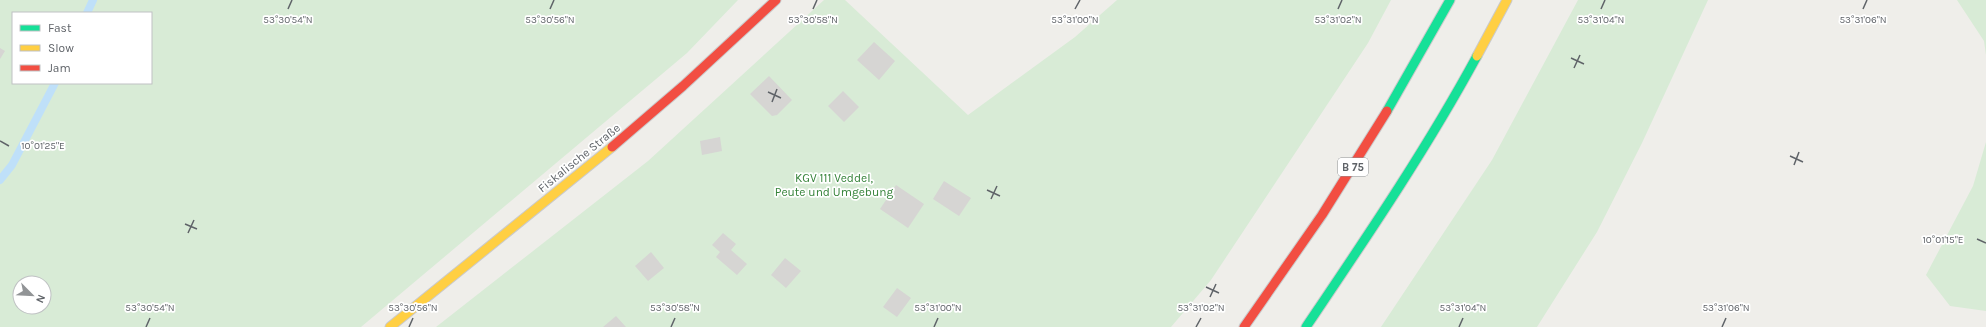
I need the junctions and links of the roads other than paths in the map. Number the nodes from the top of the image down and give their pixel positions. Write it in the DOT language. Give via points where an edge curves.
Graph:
graph roads {
  1 [pos="776,0"];
  2 [pos="1450,0"];
  3 [pos="1507,0"];
  4 [pos="390,327"];
  5 [pos="1244,327"];
  6 [pos="1306,327"];
  1 -- 4 [label="main road, Fiskalische Straße" via="740,36 645,121"];
  2 -- 5 [label="main road, B 75" via="1348,176 1290,264"];
  3 -- 6 [label="main road" via="1446,111 1396,194"];
}
